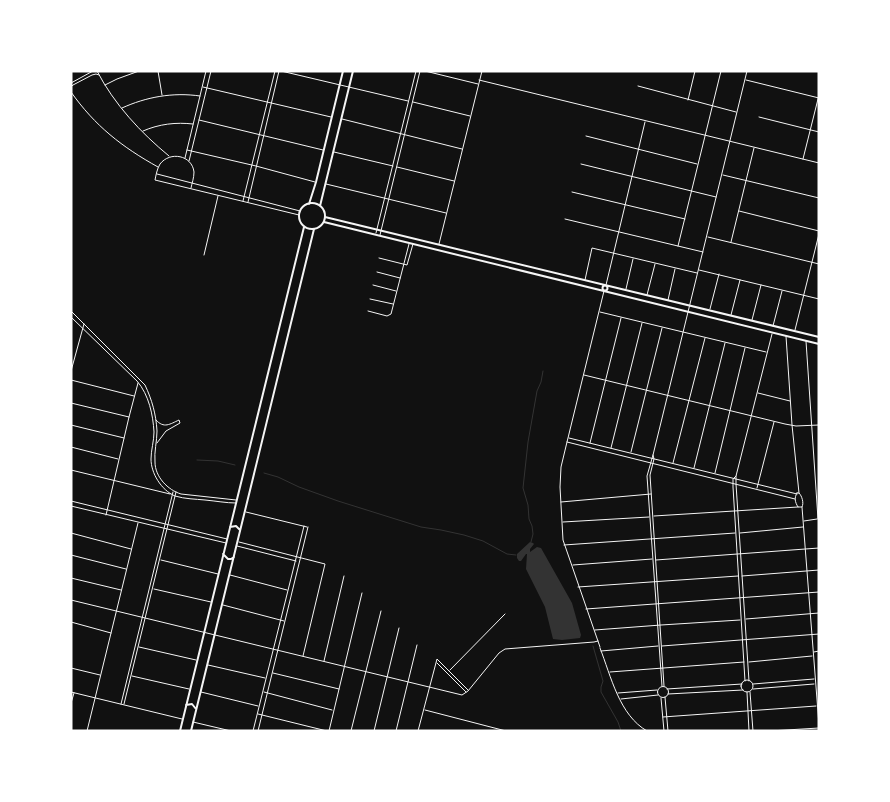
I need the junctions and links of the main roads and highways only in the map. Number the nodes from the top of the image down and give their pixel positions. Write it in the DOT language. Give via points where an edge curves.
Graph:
graph roads {
  1 [pos="343,71"];
  2 [pos="353,71"];
  3 [pos="309,204"];
  4 [pos="320,206"];
  5 [pos="325,217"];
  6 [pos="324,222"];
  7 [pos="304,227"];
  8 [pos="314,229"];
  9 [pos="606,285"];
  10 [pos="605,290"];
  11 [pos="773,326"];
  12 [pos="772,332"];
  13 [pos="819,337"];
  14 [pos="819,344"];
  15 [pos="230,528"];
  16 [pos="240,530"];
  17 [pos="224,554"];
  18 [pos="234,557"];
  19 [pos="186,705"];
  20 [pos="196,709"];
  21 [pos="180,731"];
  22 [pos="191,731"];
  1 -- 3 [label="main road"];
  2 -- 4 [label="main road"];
  3 -- 4 [label="main road"];
  3 -- 7 [label="main road" via="299,215"];
  4 -- 5 [label="main road"];
  5 -- 6 [label="main road"];
  5 -- 9 [label="main road"];
  6 -- 8 [label="main road"];
  6 -- 10 [label="main road"];
  7 -- 8 [label="main road"];
  7 -- 15 [label="main road"];
  8 -- 16 [label="main road"];
  9 -- 10 [label="main road" via="602,287"];
  9 -- 11 [label="main road"];
  10 -- 12 [label="main road"];
  11 -- 12 [label="main road"];
  11 -- 13 [label="main road"];
  12 -- 14 [label="main road"];
  15 -- 16 [label="main road" via="236,526"];
  15 -- 17 [label="main road"];
  16 -- 18 [label="main road"];
  17 -- 18 [label="main road" via="228,559"];
  17 -- 19 [label="main road"];
  18 -- 20 [label="main road"];
  19 -- 20 [label="main road" via="192,704"];
  19 -- 21 [label="main road"];
  20 -- 22 [label="main road"];
}
